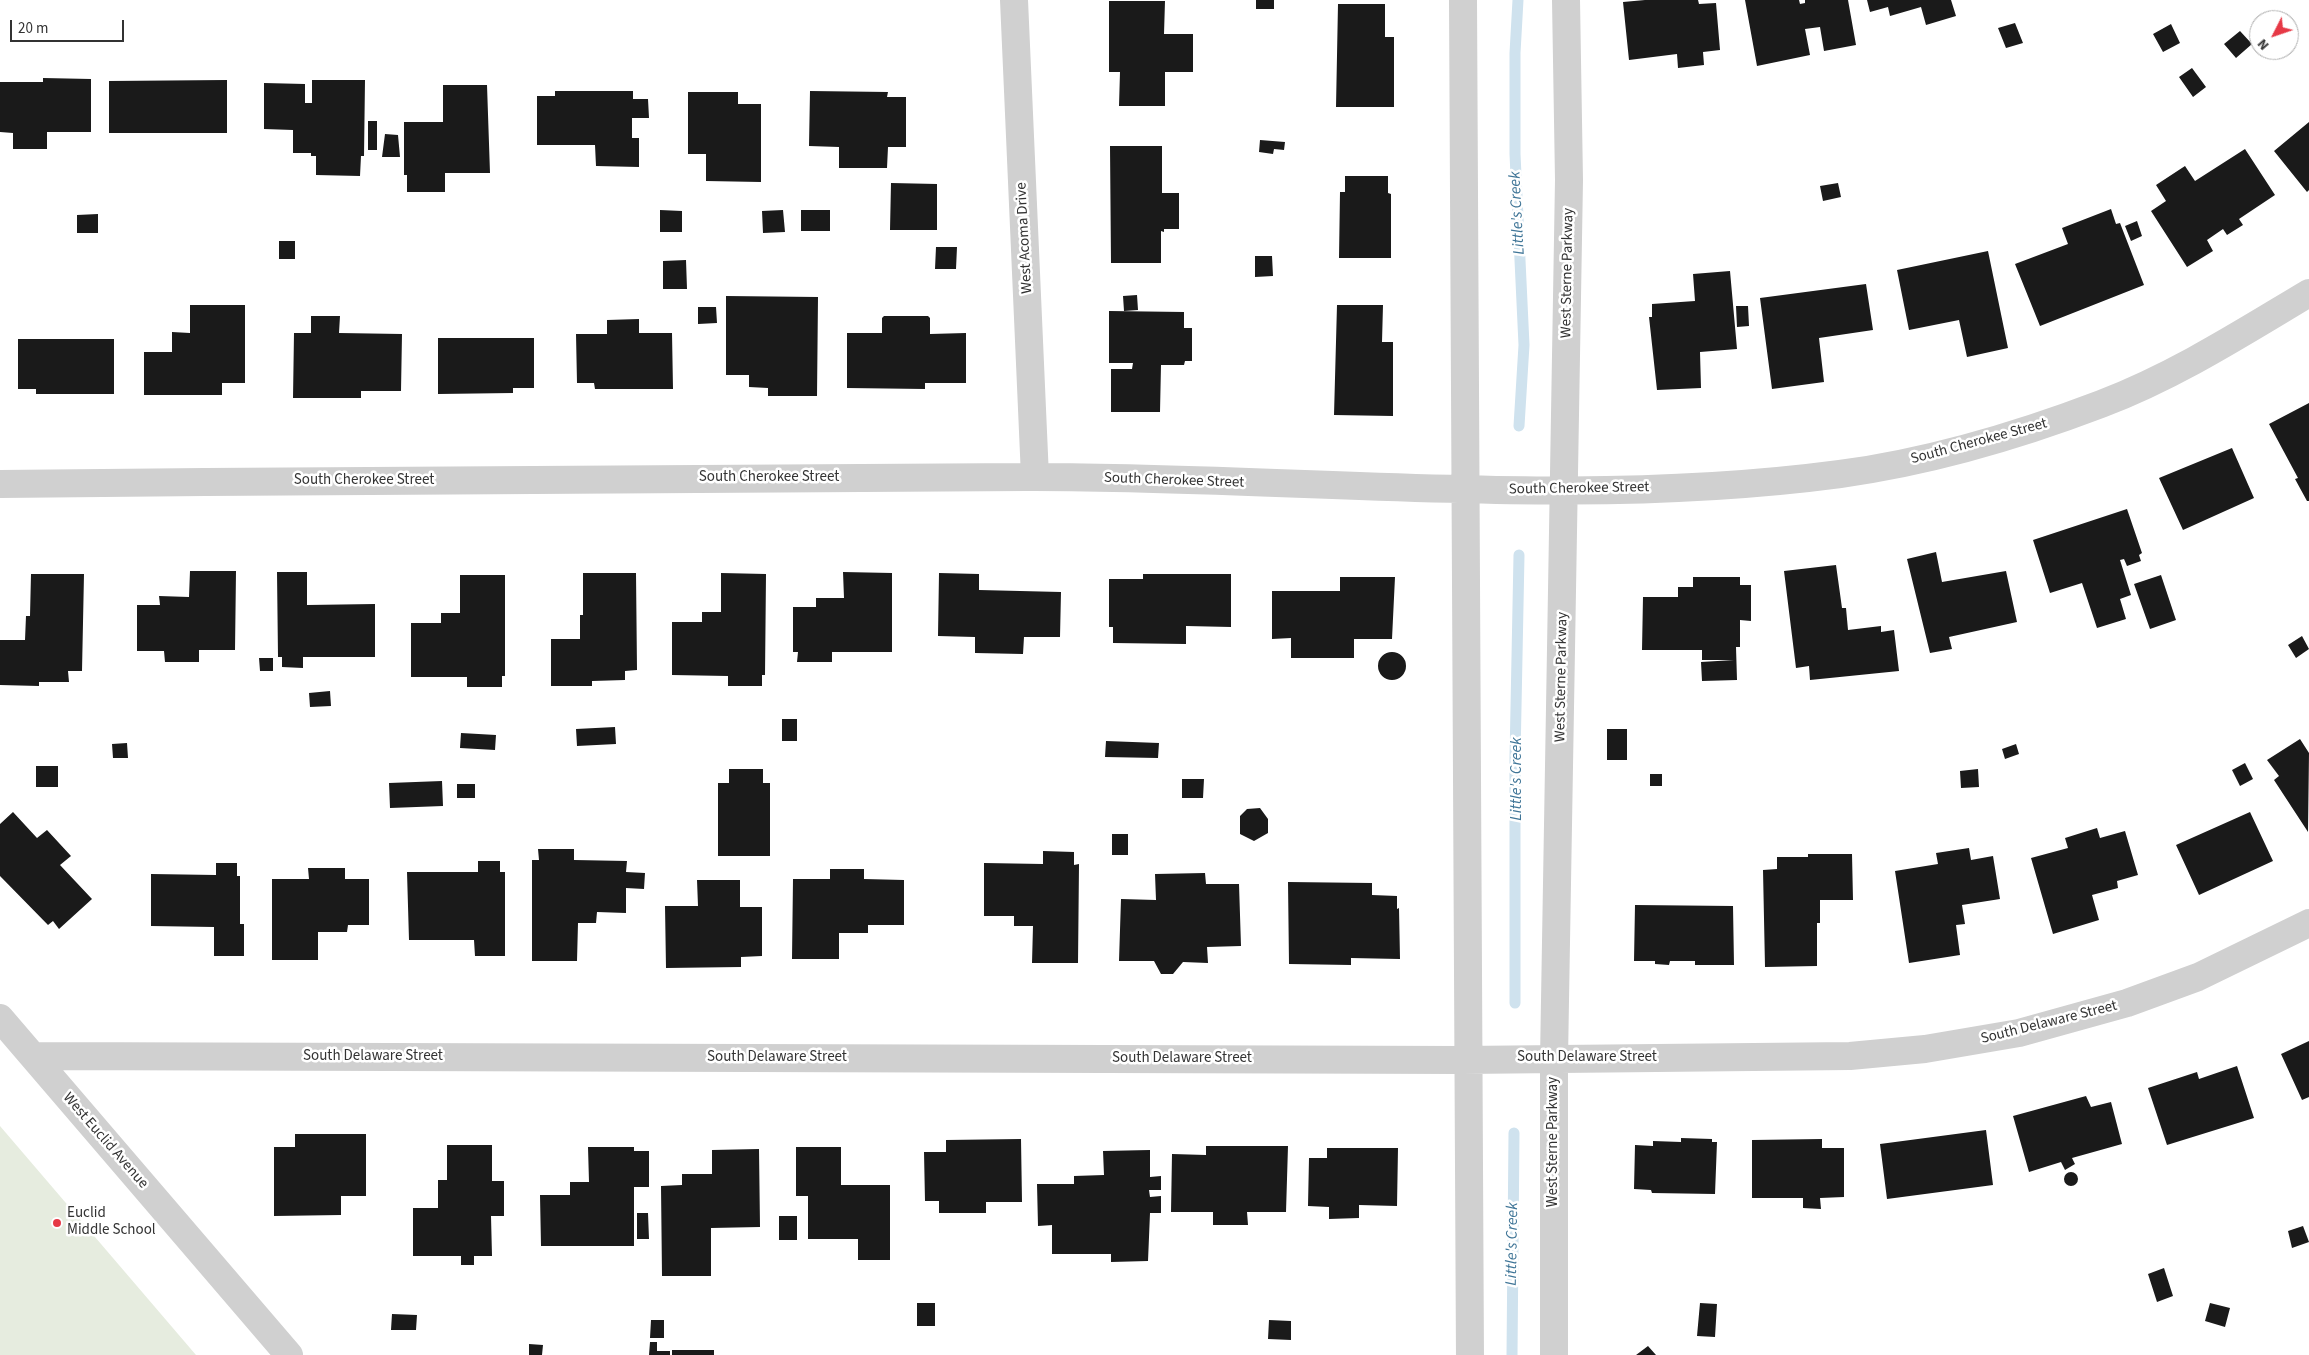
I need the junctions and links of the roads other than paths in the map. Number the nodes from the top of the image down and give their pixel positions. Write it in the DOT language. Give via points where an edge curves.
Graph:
graph roads {
  1 [pos="1014,0"];
  2 [pos="1463,0"];
  3 [pos="1566,0"];
  4 [pos="2309,293"];
  5 [pos="1035,476"];
  6 [pos="0,484"];
  7 [pos="1467,489"];
  8 [pos="1565,491"];
  9 [pos="2309,923"];
  10 [pos="0,1018"];
  11 [pos="33,1056"];
  12 [pos="1469,1059"];
  13 [pos="1554,1059"];
  14 [pos="289,1355"];
  15 [pos="1470,1355"];
  16 [pos="1554,1355"];
  1 -- 5 [label="street, West Acoma Drive"];
  2 -- 7 [label="street"];
  3 -- 8 [label="street, West Sterne Parkway" via="1569,180"];
  4 -- 8 [label="street, South Cherokee Street" via="2211,352 2108,402 2018,434 1925,459 1844,473 1731,486"];
  5 -- 6 [label="street, South Cherokee Street"];
  5 -- 7 [label="street, South Cherokee Street"];
  7 -- 8 [label="street, South Cherokee Street"];
  7 -- 12 [label="street"];
  8 -- 13 [label="street, West Sterne Parkway"];
  9 -- 13 [label="street, South Delaware Street" via="2198,977 2128,1003 2018,1033 1924,1050 1850,1056"];
  10 -- 11 [label="street, West Euclid Avenue"];
  11 -- 12 [label="street, South Delaware Street"];
  11 -- 14 [label="street, West Euclid Avenue"];
  12 -- 13 [label="street, South Delaware Street"];
  12 -- 15 [label="street"];
  13 -- 16 [label="street, West Sterne Parkway"];
}
